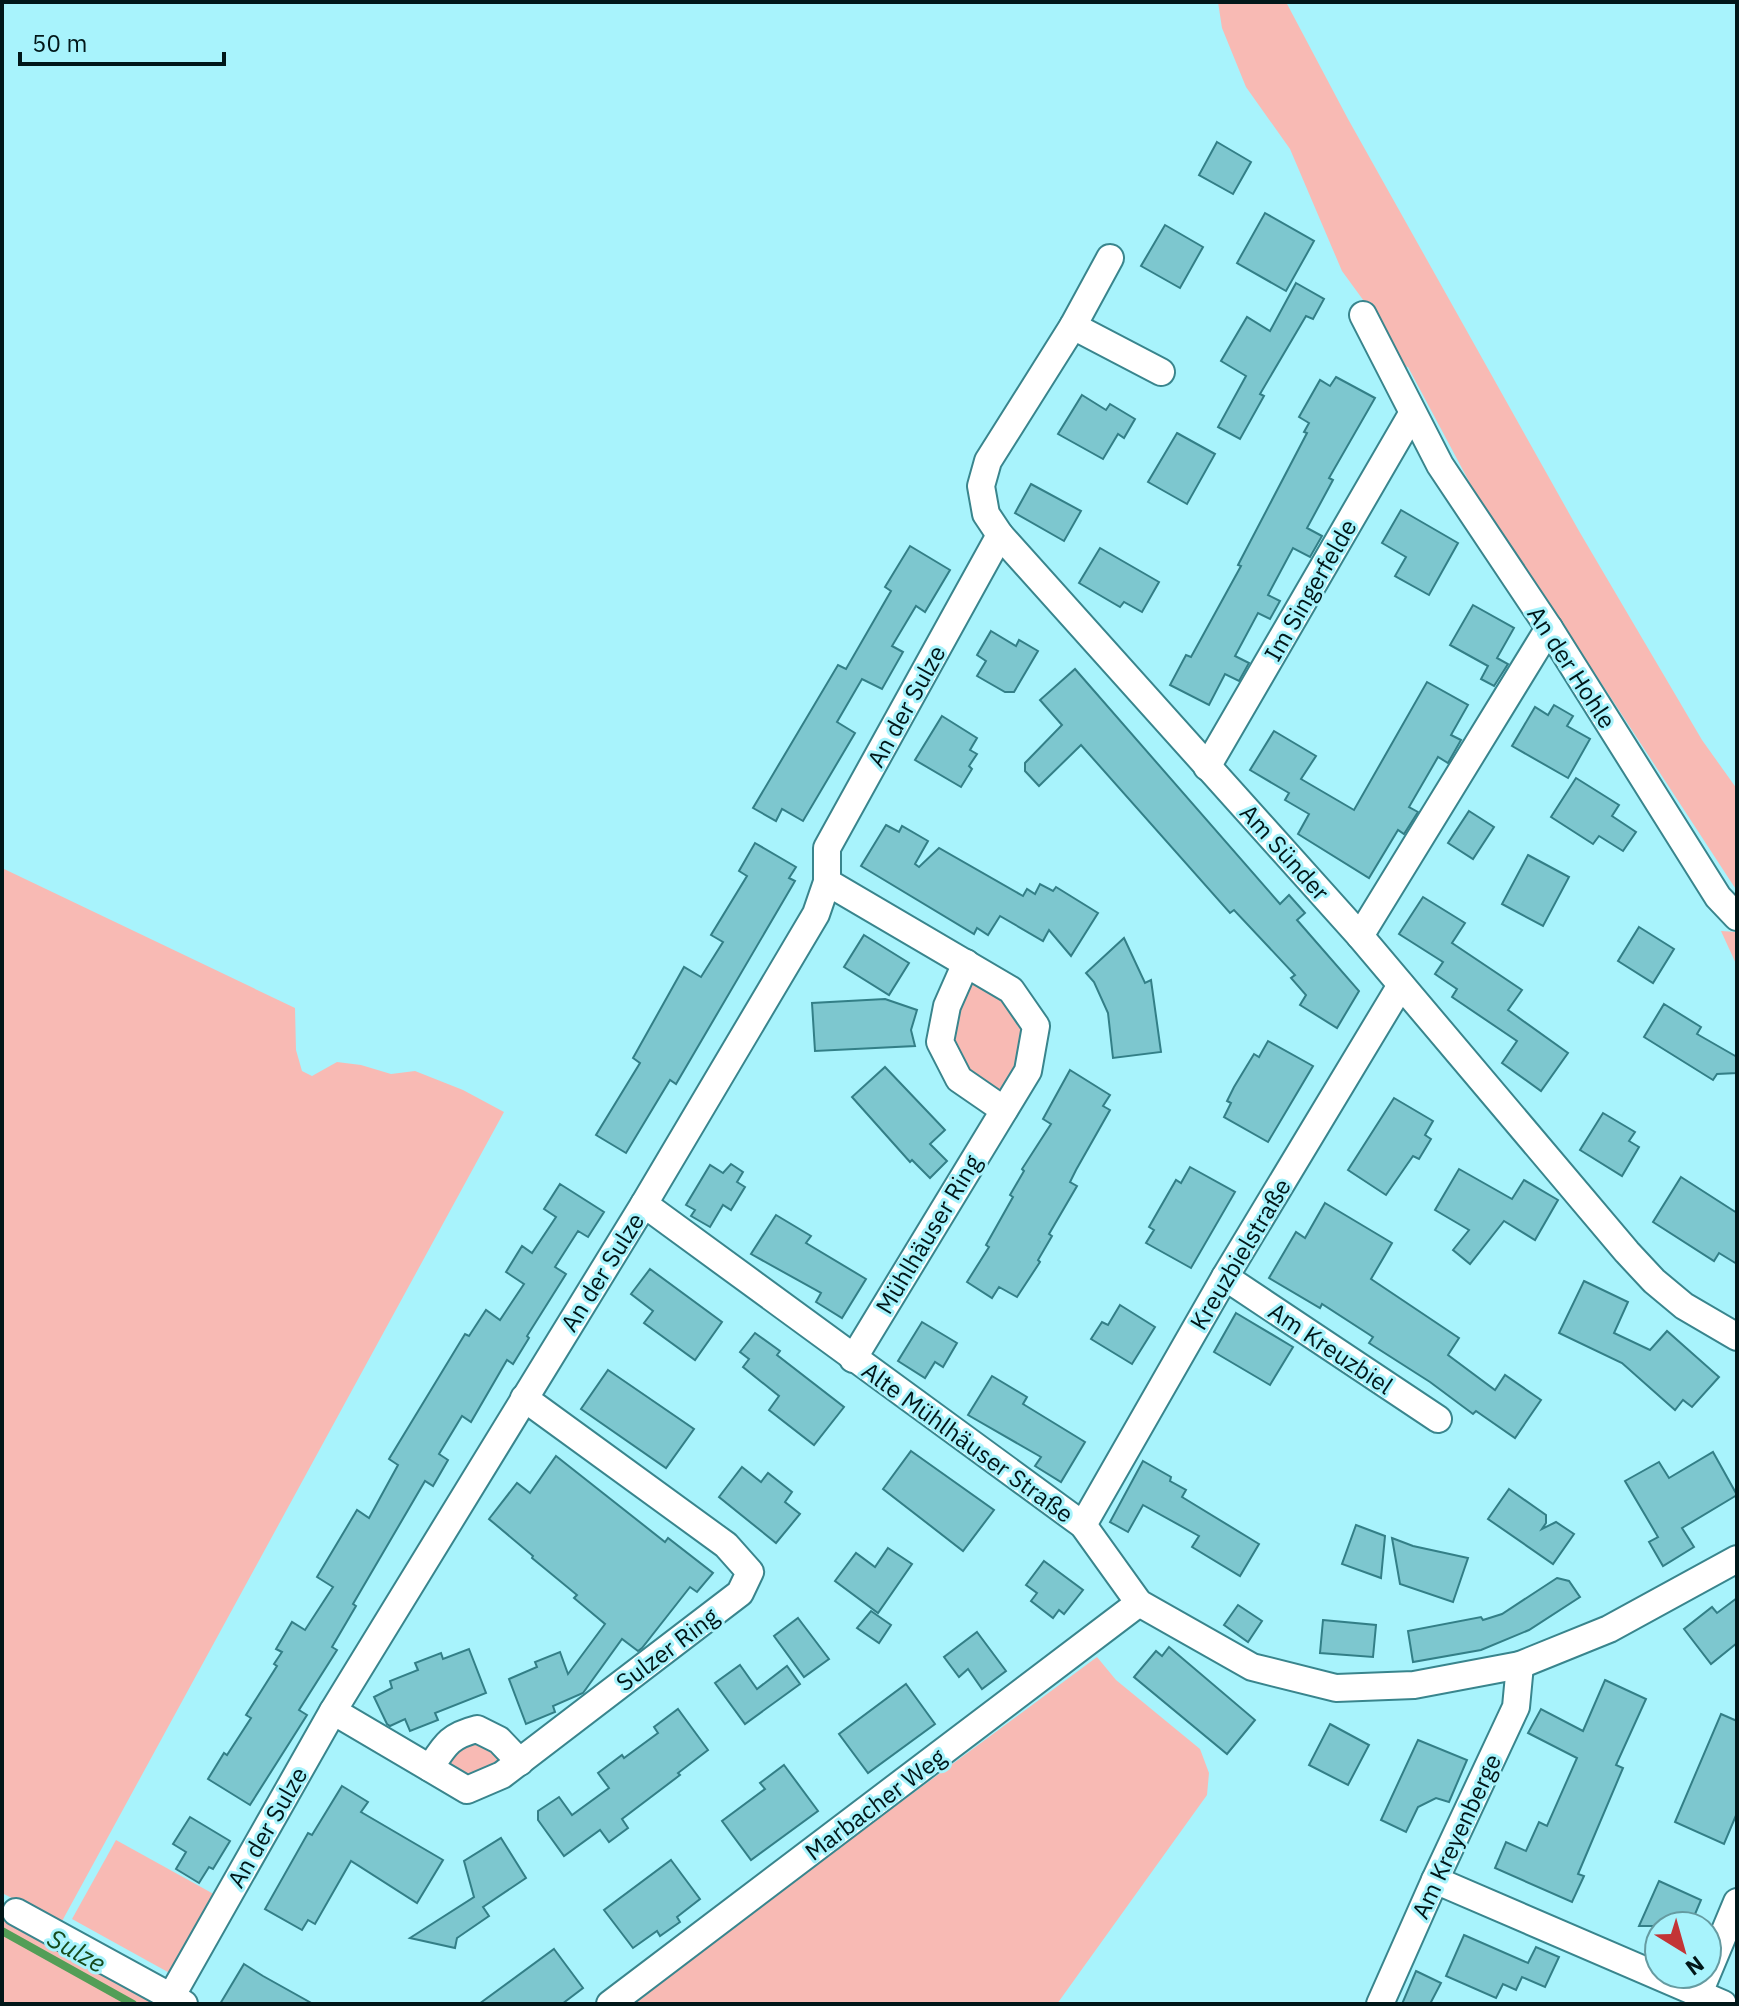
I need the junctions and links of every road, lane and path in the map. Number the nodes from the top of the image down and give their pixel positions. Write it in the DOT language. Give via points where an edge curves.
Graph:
graph roads {
  1 [pos="1110,258"];
  2 [pos="1363,315"];
  3 [pos="1073,326"];
  4 [pos="1161,372"];
  5 [pos="1412,414"];
  6 [pos="1000,535"];
  7 [pos="1549,628"];
  8 [pos="1207,767"];
  9 [pos="827,882"];
  10 [pos="1737,917"];
  11 [pos="1360,936"];
  12 [pos="966,963"];
  13 [pos="1401,985"];
  14 [pos="1004,1110"];
  15 [pos="644,1204"];
  16 [pos="1225,1277"];
  17 [pos="1737,1337"];
  18 [pos="853,1359"];
  19 [pos="524,1398"];
  20 [pos="1438,1419"];
  21 [pos="1083,1525"];
  22 [pos="1737,1559"];
  23 [pos="1139,1603"];
  24 [pos="1520,1665"];
  25 [pos="333,1711"];
  26 [pos="520,1762"];
  27 [pos="430,1768"];
  28 [pos="1435,1880"];
  29 [pos="1737,1902"];
  30 [pos="16,1912"];
  31 [pos="1730,1939"];
  32 [pos="1737,1989"];
  33 [pos="1711,1999"];
  34 [pos="178,2000"];
  35 [pos="610,2004"];
  36 [pos="1380,2004"];
  37 [pos="1731,2004"];
  1 -- 3 [label="street, Am Sünder"];
  2 -- 5 [label="street, An der Hohle"];
  3 -- 4 [label="street"];
  3 -- 6 [label="street, Am Sünder" via="988,461 981,486 986,514"];
  5 -- 7 [label="street, An der Hohle"];
  5 -- 8 [label="street, Im Singerfelde"];
  6 -- 8 [label="street, Am Sünder"];
  6 -- 9 [label="street, An der Sulze" via="827,848"];
  7 -- 10 [label="street, An der Hohle" via="1718,897"];
  7 -- 11 [label="street"];
  8 -- 11 [label="street, Am Sünder"];
  9 -- 12 [label="street, Mühlhäuser Ring"];
  9 -- 15 [label="street, An der Sulze" via="816,914"];
  11 -- 13 [label="street, Am Sünder"];
  12 -- 14 [label="street" via="947,1006 940,1042 959,1079"];
  12 -- 14 [label="street, Mühlhäuser Ring" via="1011,990 1036,1026 1028,1071"];
  13 -- 16 [label="street, Kreuzbielstraße"];
  13 -- 17 [label="street, Am Sünder" via="1654,1281"];
  14 -- 18 [label="street, Mühlhäuser Ring"];
  15 -- 18 [label="street, Alte Mühlhäuser Straße"];
  15 -- 19 [label="street, An der Sulze"];
  16 -- 20 [label="street, Am Kreuzbiel"];
  16 -- 21 [label="street, Kreuzbielstraße"];
  18 -- 21 [label="street, Alte Mühlhäuser Straße"];
  19 -- 25 [label="street, An der Sulze"];
  19 -- 26 [label="street, Sulzer Ring" via="726,1545 750,1572 740,1593"];
  21 -- 23 [label="street, Alte Mühlhäuser Straße"];
  22 -- 24 [label="street, Alte Mühlhäuser Straße" via="1609,1629"];
  23 -- 24 [label="street, Alte Mühlhäuser Straße" via="1252,1667 1336,1688 1414,1685"];
  23 -- 35 [label="street, Marbacher Weg"];
  24 -- 28 [label="street, Am Kreyenberge" via="1516,1707"];
  25 -- 27 [label="street, Sulzer Ring"];
  25 -- 34 [label="street, An der Sulze"];
  26 -- 27 [label="street, Sulzer Ring" via="467,1790"];
  26 -- 27 [label="street" via="499,1740 477,1729 457,1734"];
  28 -- 33 [label="street"];
  28 -- 36 [label="street, Am Kreyenberge"];
  29 -- 31 [label="street"];
  30 -- 34 [label="street"];
  31 -- 33 [label="street"];
  32 -- 37 [label="street"];
}
